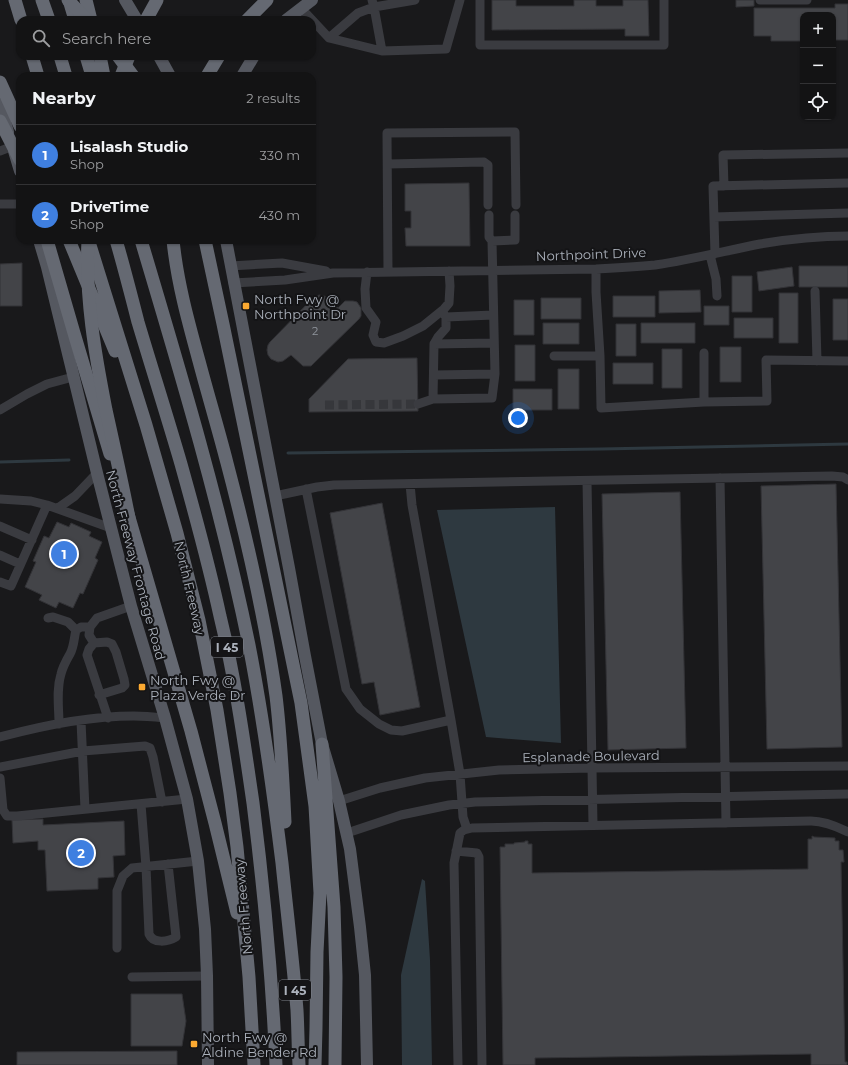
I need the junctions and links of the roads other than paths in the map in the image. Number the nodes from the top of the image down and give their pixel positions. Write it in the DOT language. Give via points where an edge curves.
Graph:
graph roads {
  1 [pos="15,0"];
  2 [pos="42,0"];
  3 [pos="69,0"];
  4 [pos="86,0"];
  5 [pos="125,0"];
  6 [pos="157,0"];
  7 [pos="266,0"];
  8 [pos="312,0"];
  9 [pos="415,0"];
  10 [pos="460,0"];
  11 [pos="480,0"];
  12 [pos="664,0"];
  13 [pos="760,0"];
  14 [pos="803,0"];
  15 [pos="373,3"];
  16 [pos="301,8"];
  17 [pos="20,16"];
  18 [pos="48,16"];
  19 [pos="74,16"];
  20 [pos="83,16"];
  21 [pos="91,16"];
  22 [pos="135,16"];
  23 [pos="148,16"];
  24 [pos="251,16"];
  25 [pos="291,16"];
  26 [pos="308,16"];
  27 [pos="316,24"];
  28 [pos="329,38"];
  29 [pos="382,51"];
  30 [pos="33,60"];
  31 [pos="61,60"];
  32 [pos="87,60"];
  33 [pos="101,60"];
  34 [pos="121,60"];
  35 [pos="127,60"];
  36 [pos="161,60"];
  37 [pos="217,60"];
  38 [pos="252,60"];
  39 [pos="37,72"];
  40 [pos="65,72"];
  41 [pos="91,72"];
  42 [pos="103,72"];
  43 [pos="123,72"];
  44 [pos="129,72"];
  45 [pos="168,72"];
  46 [pos="209,72"];
  47 [pos="244,72"];
  48 [pos="0,82"];
  49 [pos="0,104"];
  50 [pos="16,117"];
  51 [pos="0,121"];
  52 [pos="13,146"];
  53 [pos="0,151"];
  54 [pos="16,152"];
  55 [pos="848,153"];
  56 [pos="16,157"];
  57 [pos="388,164"];
  58 [pos="848,183"];
  59 [pos="724,186"];
  60 [pos="0,204"];
  61 [pos="16,204"];
  62 [pos="488,205"];
  63 [pos="848,213"];
  64 [pos="488,215"];
  65 [pos="714,217"];
  66 [pos="848,236"];
  67 [pos="492,241"];
  68 [pos="41,244"];
  69 [pos="48,244"];
  70 [pos="71,244"];
  71 [pos="89,244"];
  72 [pos="90,244"];
  73 [pos="117,244"];
  74 [pos="142,244"];
  75 [pos="173,244"];
  76 [pos="206,244"];
  77 [pos="227,244"];
  78 [pos="712,254"];
  79 [pos="230,266"];
  80 [pos="596,269"];
  81 [pos="492,270"];
  82 [pos="449,271"];
  83 [pos="367,272"];
  84 [pos="388,272"];
  85 [pos="333,273"];
  86 [pos="233,283"];
  87 [pos="815,291"];
  88 [pos="717,296"];
  89 [pos="444,314"];
  90 [pos="493,315"];
  91 [pos="494,343"];
  92 [pos="434,344"];
  93 [pos="704,353"];
  94 [pos="554,356"];
  95 [pos="600,356"];
  96 [pos="817,361"];
  97 [pos="848,361"];
  98 [pos="495,374"];
  99 [pos="434,375"];
  100 [pos="74,377"];
  101 [pos="434,399"];
  102 [pos="704,402"];
  103 [pos="418,404"];
  104 [pos="0,410"];
  105 [pos="146,425"];
  106 [pos="97,473"];
  107 [pos="720,478"];
  108 [pos="848,480"];
  109 [pos="587,481"];
  110 [pos="410,484"];
  111 [pos="306,490"];
  112 [pos="275,496"];
  113 [pos="0,499"];
  114 [pos="48,505"];
  115 [pos="58,508"];
  116 [pos="130,518"];
  117 [pos="0,526"];
  118 [pos="111,528"];
  119 [pos="32,540"];
  120 [pos="0,555"];
  121 [pos="20,564"];
  122 [pos="0,582"];
  123 [pos="131,606"];
  124 [pos="48,618"];
  125 [pos="90,627"];
  126 [pos="76,630"];
  127 [pos="94,644"];
  128 [pos="100,695"];
  129 [pos="108,718"];
  130 [pos="165,718"];
  131 [pos="451,720"];
  132 [pos="82,721"];
  133 [pos="59,724"];
  134 [pos="0,737"];
  135 [pos="322,744"];
  136 [pos="83,751"];
  137 [pos="848,766"];
  138 [pos="0,767"];
  139 [pos="725,767"];
  140 [pos="592,768"];
  141 [pos="460,774"];
  142 [pos="0,778"];
  143 [pos="848,794"];
  144 [pos="726,796"];
  145 [pos="187,798"];
  146 [pos="592,798"];
  147 [pos="339,801"];
  148 [pos="162,802"];
  149 [pos="462,803"];
  150 [pos="141,804"];
  151 [pos="85,809"];
  152 [pos="726,823"];
  153 [pos="593,825"];
  154 [pos="468,828"];
  155 [pos="848,832"];
  156 [pos="346,833"];
  157 [pos="456,851"];
  158 [pos="198,861"];
  159 [pos="168,864"];
  160 [pos="146,867"];
  161 [pos="288,916"];
  162 [pos="117,948"];
  163 [pos="207,976"];
  164 [pos="132,977"];
  165 [pos="249,977"];
  166 [pos="208,1065"];
  167 [pos="254,1065"];
  168 [pos="276,1065"];
  169 [pos="299,1065"];
  170 [pos="315,1065"];
  171 [pos="335,1065"];
  172 [pos="367,1065"];
  173 [pos="458,1065"];
  174 [pos="482,1065"];
  1 -- 17 [label="highway"];
  2 -- 18 [label="highway"];
  3 -- 19 [label="highway"];
  3 -- 20 [label="highway, bridge"];
  4 -- 21 [label="highway"];
  5 -- 22 [label="main road"];
  6 -- 23 [label="highway"];
  7 -- 24 [label="highway"];
  8 -- 16 [label="main road"];
  9 -- 15 [label="street"];
  10 -- 29 [label="street" via="446,49"];
  11 -- 12 [label="street" via="480,45 664,45"];
  13 -- 14 [label="street"];
  15 -- 28 [label="street"];
  15 -- 29 [label="street"];
  16 -- 25 [label="main road"];
  16 -- 26 [label="street"];
  27 -- 28 [label="street"];
  28 -- 29 [label="street"];
  30 -- 39 [label="highway"];
  31 -- 40 [label="highway"];
  32 -- 41 [label="highway"];
  33 -- 42 [label="highway"];
  34 -- 44 [label="highway, bridge"];
  35 -- 43 [label="highway"];
  36 -- 45 [label="main road"];
  37 -- 46 [label="highway"];
  38 -- 47 [label="main road"];
  48 -- 50 [label="highway"];
  49 -- 52 [label="main road"];
  51 -- 54 [label="highway, bridge"];
  52 -- 53 [label="street"];
  52 -- 56 [label="main road"];
  55 -- 59 [label="street" via="723,155"];
  57 -- 62 [label="street" via="484,162 488,165"];
  57 -- 67 [label="street" via="387,133 514,132 515,240"];
  57 -- 84 [label="street"];
  58 -- 59 [label="street"];
  59 -- 65 [label="street" via="713,186"];
  60 -- 61 [label="street"];
  63 -- 65 [label="street"];
  64 -- 67 [label="street" via="489,237"];
  65 -- 78 [label="street"];
  66 -- 78 [label="street, Northpoint Drive" via="784,240"];
  67 -- 81 [label="street"];
  68 -- 100 [label="main road, North Freeway Frontage Road"];
  69 -- 116 [label="highway, bridge"];
  70 -- 105 [label="highway"];
  71 -- 116 [label="highway, bridge" via="91,328"];
  72 -- 105 [label="highway, North Freeway / I 45"];
  73 -- 168 [label="highway, North Freeway / I 45" via="191,501 221,616 231,666 263,887"];
  74 -- 161 [label="highway, I 45" via="206,464 239,602 266,744"];
  75 -- 161 [label="highway" via="182,299 228,467 263,619 276,696 280,742"];
  76 -- 170 [label="highway" via="301,703 315,806 320,892"];
  77 -- 79 [label="main road"];
  78 -- 80 [label="street, Northpoint Drive" via="655,265"];
  78 -- 88 [label="street"];
  79 -- 85 [label="street, Northpoint Drive" via="282,263"];
  79 -- 86 [label="main road"];
  80 -- 81 [label="street, Northpoint Drive"];
  80 -- 95 [label="street"];
  81 -- 82 [label="street, Northpoint Drive"];
  81 -- 90 [label="street"];
  82 -- 84 [label="street, Northpoint Drive"];
  82 -- 89 [label="street" via="449,303"];
  83 -- 84 [label="street, Northpoint Drive"];
  83 -- 85 [label="street, Northpoint Drive"];
  83 -- 89 [label="street" via="366,308 376,322 373,335 376,342 384,343 403,336"];
  85 -- 86 [label="street, Northpoint Drive" via="285,280"];
  86 -- 112 [label="main road"];
  87 -- 96 [label="street"];
  89 -- 90 [label="street"];
  89 -- 92 [label="street" via="446,328"];
  90 -- 91 [label="street"];
  91 -- 92 [label="street"];
  91 -- 98 [label="street"];
  92 -- 99 [label="street"];
  93 -- 102 [label="street"];
  94 -- 95 [label="street"];
  95 -- 102 [label="street" via="601,408"];
  96 -- 97 [label="street"];
  96 -- 102 [label="street" via="766,360 767,401"];
  98 -- 99 [label="street"];
  98 -- 101 [label="street" via="492,398"];
  99 -- 101 [label="street"];
  100 -- 104 [label="street" via="47,384"];
  100 -- 106 [label="main road, North Freeway Frontage Road"];
  101 -- 103 [label="street"];
  105 -- 165 [label="highway, North Freeway / I 45" via="199,620 217,710 237,847"];
  106 -- 115 [label="street" via="75,496"];
  106 -- 118 [label="main road, North Freeway Frontage Road"];
  107 -- 108 [label="street" via="832,476"];
  107 -- 109 [label="street"];
  107 -- 139 [label="street"];
  109 -- 110 [label="street"];
  109 -- 140 [label="street"];
  110 -- 111 [label="street" via="334,485"];
  110 -- 131 [label="street"];
  111 -- 112 [label="street"];
  111 -- 131 [label="street" via="346,689 353,701 379,724 391,730 402,731"];
  112 -- 135 [label="main road"];
  113 -- 114 [label="street"];
  114 -- 115 [label="street"];
  114 -- 119 [label="street"];
  115 -- 118 [label="street"];
  116 -- 165 [label="highway" via="213,815 234,900"];
  117 -- 119 [label="street"];
  118 -- 123 [label="main road, North Freeway Frontage Road"];
  119 -- 121 [label="street"];
  120 -- 121 [label="street"];
  121 -- 122 [label="street" via="11,586"];
  123 -- 125 [label="street" via="97,618"];
  123 -- 130 [label="main road, North Freeway Frontage Road"];
  124 -- 126 [label="street" via="68,622"];
  125 -- 126 [label="street"];
  125 -- 127 [label="street" via="89,635"];
  126 -- 133 [label="street" via="74,644 60,675"];
  127 -- 128 [label="street" via="87,655"];
  127 -- 128 [label="street" via="112,644 125,685"];
  128 -- 129 [label="street"];
  129 -- 130 [label="street"];
  129 -- 132 [label="street"];
  130 -- 145 [label="main road, North Freeway Frontage Road"];
  131 -- 141 [label="street"];
  132 -- 133 [label="street"];
  132 -- 136 [label="street"];
  133 -- 134 [label="street"];
  135 -- 147 [label="main road"];
  135 -- 171 [label="highway" via="334,907"];
  136 -- 138 [label="street"];
  136 -- 148 [label="street" via="145,746 150,748"];
  136 -- 151 [label="street"];
  137 -- 139 [label="street, Esplanade Boulevard"];
  139 -- 140 [label="street, Esplanade Boulevard"];
  139 -- 144 [label="street"];
  140 -- 141 [label="street, Esplanade Boulevard" via="499,770"];
  140 -- 146 [label="street"];
  141 -- 147 [label="street, Esplanade Boulevard" via="425,778 380,788"];
  141 -- 149 [label="street"];
  142 -- 151 [label="street" via="3,810 7,816"];
  143 -- 144 [label="street"];
  144 -- 146 [label="street"];
  144 -- 152 [label="street"];
  145 -- 148 [label="street"];
  145 -- 158 [label="main road, North Freeway Frontage Road"];
  146 -- 149 [label="street"];
  146 -- 153 [label="street"];
  147 -- 156 [label="main road"];
  148 -- 150 [label="street"];
  149 -- 154 [label="street" via="463,817"];
  149 -- 156 [label="street" via="401,815"];
  150 -- 151 [label="street"];
  150 -- 160 [label="street"];
  152 -- 153 [label="street"];
  152 -- 155 [label="street" via="819,821"];
  153 -- 154 [label="street"];
  154 -- 157 [label="street" via="460,834"];
  156 -- 172 [label="main road" via="365,975"];
  157 -- 173 [label="street" via="454,863"];
  157 -- 174 [label="street" via="478,854 479,857"];
  158 -- 159 [label="street"];
  158 -- 163 [label="main road, North Freeway Frontage Road" via="205,922"];
  159 -- 160 [label="street"];
  159 -- 160 [label="street" via="176,937 170,941 154,941 148,934"];
  160 -- 162 [label="street" via="132,868 123,876 117,891"];
  161 -- 169 [label="highway, I 45"];
  163 -- 164 [label="street"];
  163 -- 166 [label="main road, North Freeway Frontage Road"];
  165 -- 167 [label="highway, North Freeway / I 45"];
}
